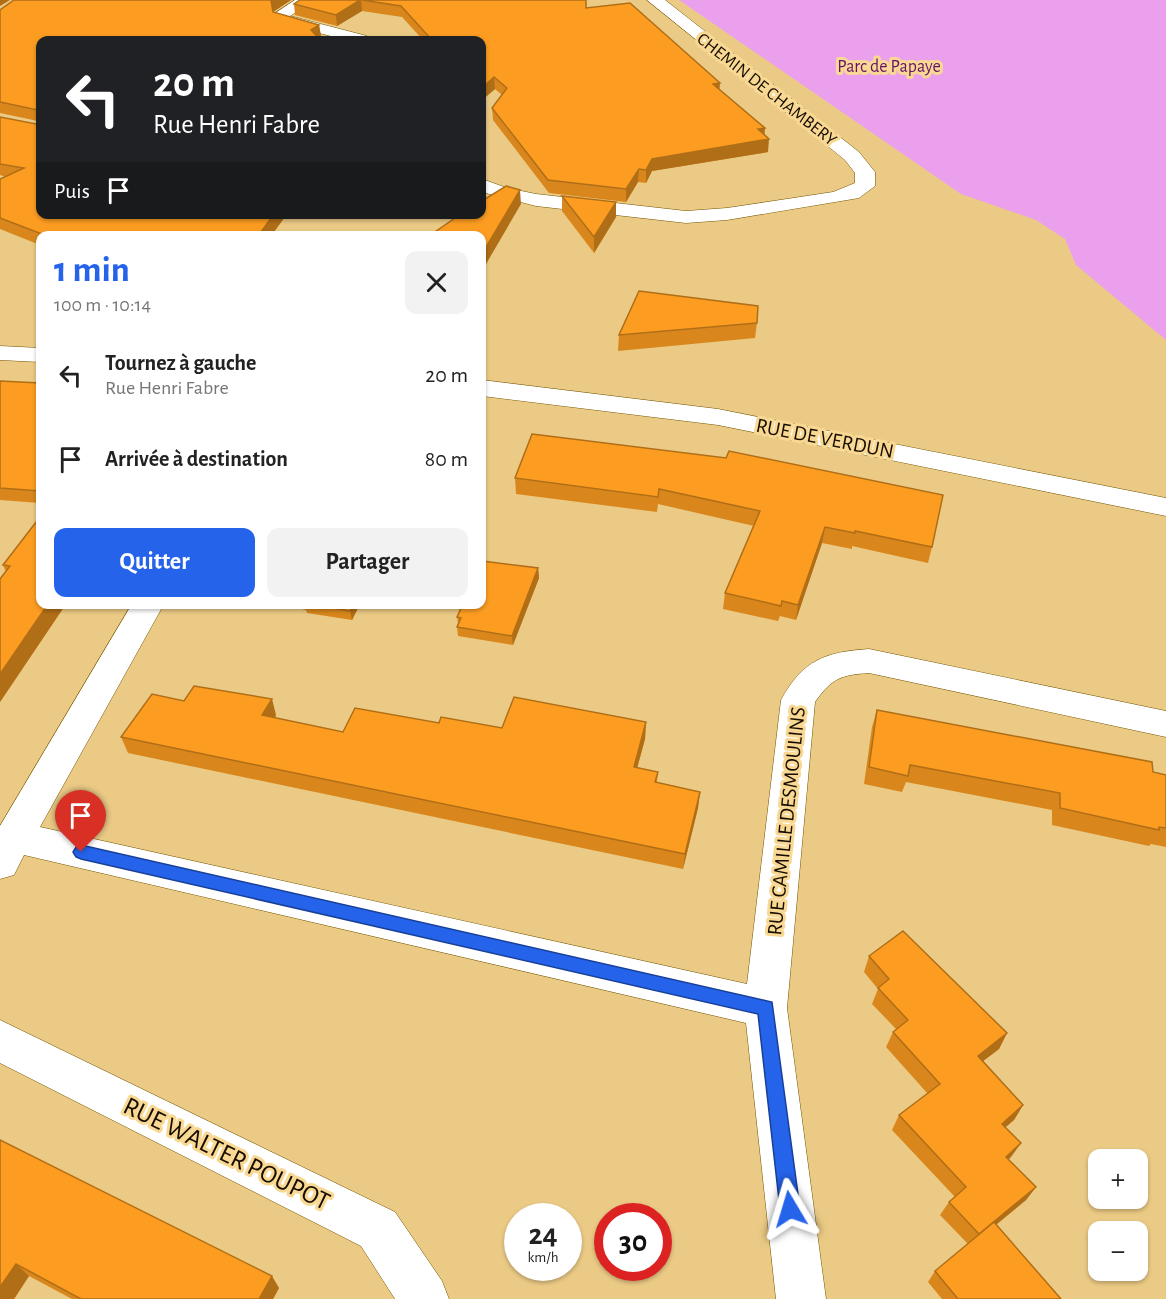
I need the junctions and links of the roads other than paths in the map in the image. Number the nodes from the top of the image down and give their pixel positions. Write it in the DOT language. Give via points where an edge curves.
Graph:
graph roads {
  1 [pos="306,0"];
  2 [pos="655,0"];
  3 [pos="349,36"];
  4 [pos="486,187"];
  5 [pos="0,353"];
  6 [pos="36,355"];
  7 [pos="486,388"];
  8 [pos="1166,507"];
  9 [pos="145,609"];
  10 [pos="1166,724"];
  11 [pos="6,850"];
  12 [pos="766,1008"];
  13 [pos="0,1041"];
  14 [pos="424,1299"];
  15 [pos="801,1299"];
  1 -- 3 [label="street" via="282,14 283,19"];
  2 -- 4 [label="street, CHEMIN DE CHAMBERY" via="852,156 865,172 865,186 833,198 686,217 536,200"];
  5 -- 6 [label="street"];
  7 -- 8 [label="street, RUE DE VERDUN" via="718,417"];
  9 -- 11 [label="street"];
  10 -- 12 [label="street, RUE CAMILLE DESMOULINS" via="869,662 835,663 812,679 798,700"];
  11 -- 12 [label="street"];
  12 -- 15 [label="street, RUE CAMILLE DESMOULINS"];
  13 -- 14 [label="street, RUE WALTER POUPOT" via="378,1228"];
}
